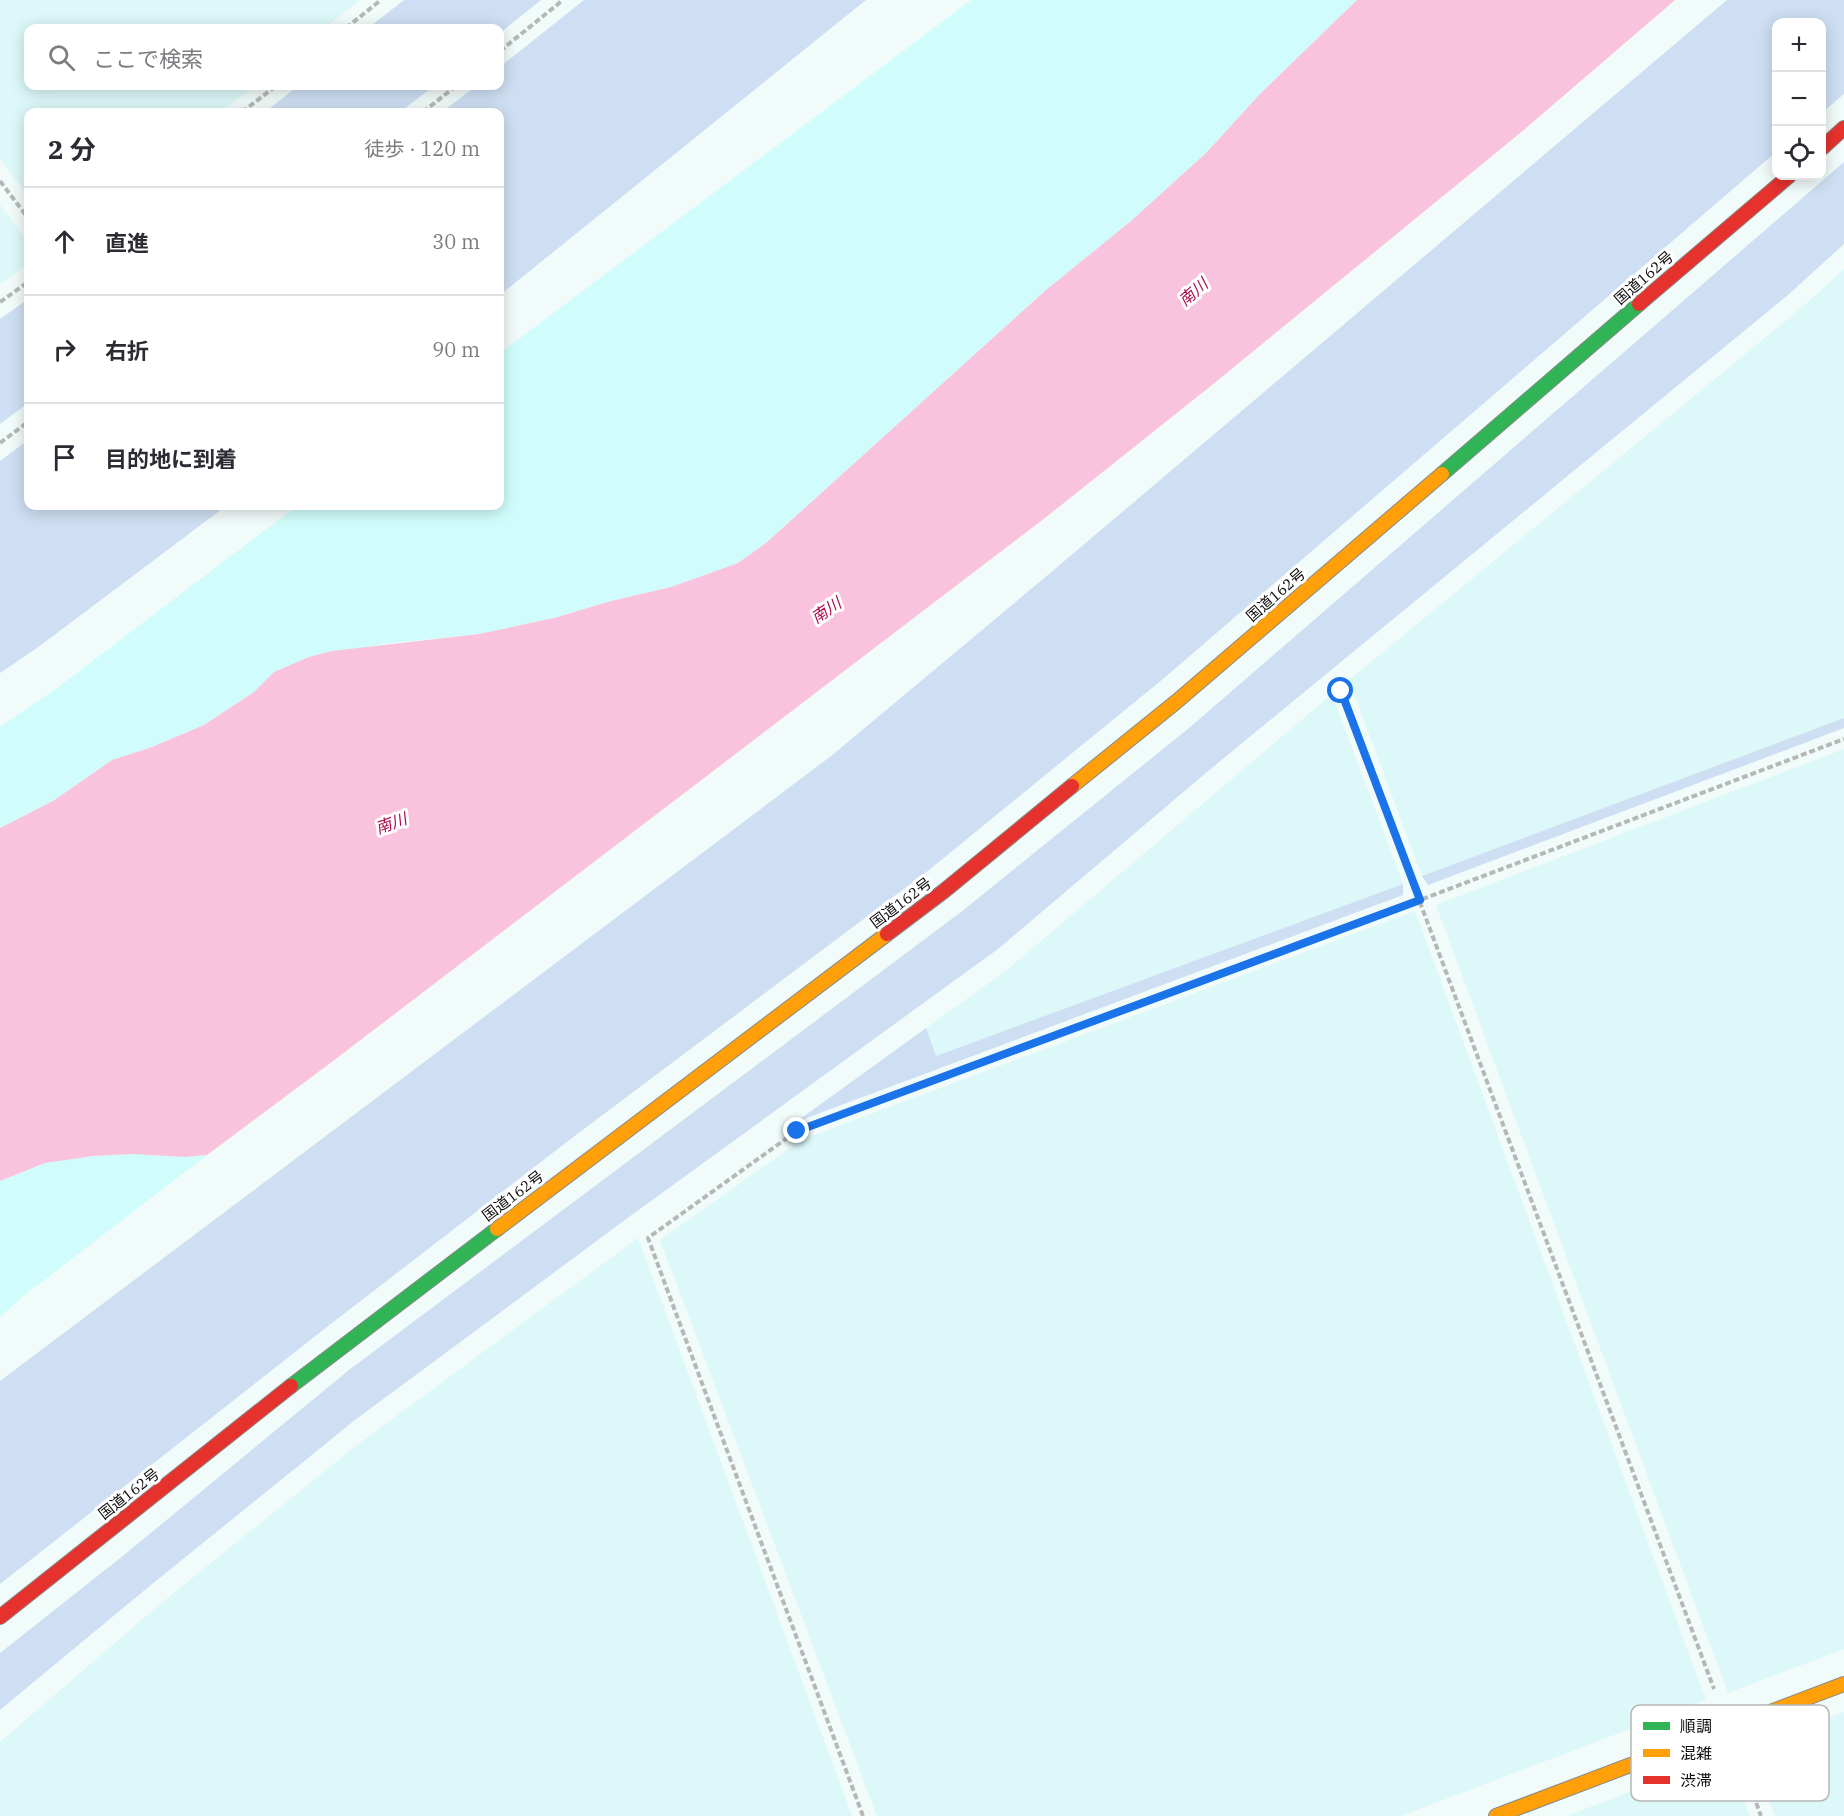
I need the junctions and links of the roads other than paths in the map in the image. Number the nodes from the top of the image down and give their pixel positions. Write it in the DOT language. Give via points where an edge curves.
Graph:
graph roads {
  1 [pos="1844,128"];
  2 [pos="1826,144"];
  3 [pos="1784,180"];
  4 [pos="0,1617"];
  5 [pos="1844,1684"];
  6 [pos="1787,1705"];
  7 [pos="1631,1764"];
  8 [pos="1496,1816"];
  1 -- 2 [label="main road"];
  3 -- 4 [label="main road, 国道162号" via="1176,702 944,891 338,1349"];
  5 -- 6 [label="main road"];
  7 -- 8 [label="main road"];
}
